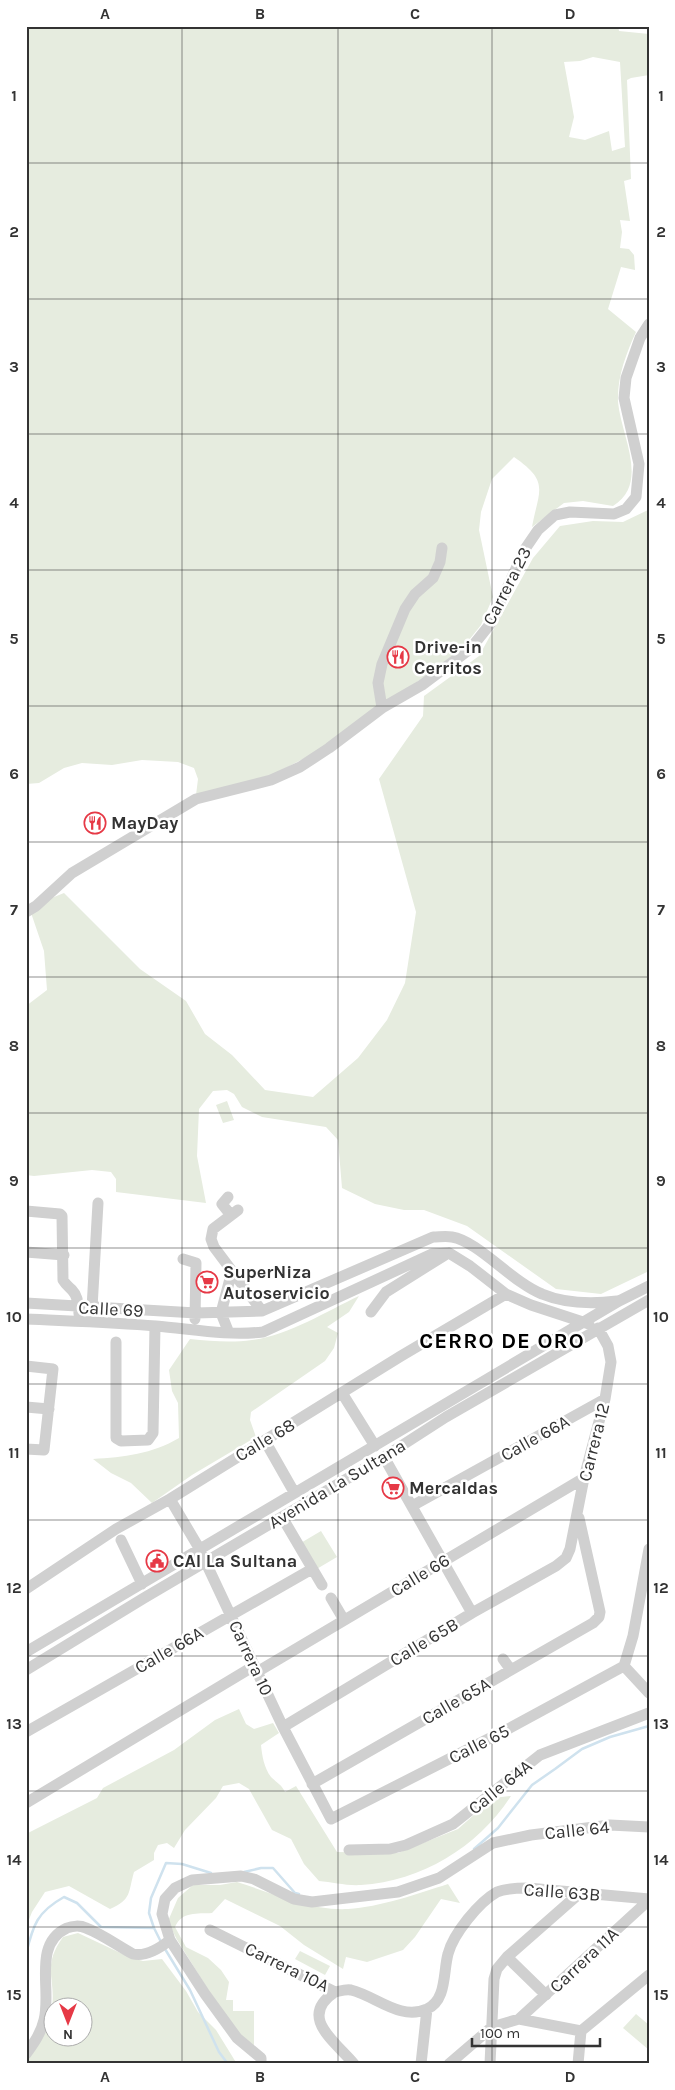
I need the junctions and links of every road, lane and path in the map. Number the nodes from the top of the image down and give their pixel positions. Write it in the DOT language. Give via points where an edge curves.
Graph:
graph roads {
  1 [pos="649,324"];
  2 [pos="442,548"];
  3 [pos="382,708"];
  4 [pos="26,912"];
  5 [pos="228,1197"];
  6 [pos="98,1203"];
  7 [pos="26,1211"];
  8 [pos="26,1252"];
  9 [pos="449,1253"];
  10 [pos="64,1255"];
  11 [pos="183,1259"];
  12 [pos="232,1271"];
  13 [pos="646,1287"];
  14 [pos="506,1294"];
  15 [pos="648,1300"];
  16 [pos="619,1301"];
  17 [pos="26,1303"];
  18 [pos="78,1304"];
  19 [pos="92,1308"];
  20 [pos="262,1311"];
  21 [pos="371,1312"];
  22 [pos="196,1313"];
  23 [pos="221,1313"];
  24 [pos="26,1319"];
  25 [pos="79,1322"];
  26 [pos="586,1322"];
  27 [pos="155,1326"];
  28 [pos="598,1328"];
  29 [pos="192,1330"];
  30 [pos="229,1333"];
  31 [pos="116,1342"];
  32 [pos="26,1366"];
  33 [pos="342,1393"];
  34 [pos="605,1399"];
  35 [pos="26,1407"];
  36 [pos="49,1409"];
  37 [pos="265,1441"];
  38 [pos="375,1446"];
  39 [pos="26,1449"];
  40 [pos="384,1457"];
  41 [pos="584,1478"];
  42 [pos="294,1492"];
  43 [pos="170,1499"];
  44 [pos="412,1506"];
  45 [pos="578,1515"];
  46 [pos="282,1517"];
  47 [pos="121,1540"];
  48 [pos="199,1548"];
  49 [pos="649,1549"];
  50 [pos="566,1558"];
  51 [pos="444,1560"];
  52 [pos="206,1562"];
  53 [pos="312,1569"];
  54 [pos="142,1584"];
  55 [pos="322,1585"];
  56 [pos="26,1589"];
  57 [pos="331,1598"];
  58 [pos="472,1613"];
  59 [pos="230,1614"];
  60 [pos="344,1620"];
  61 [pos="26,1652"];
  62 [pos="503,1659"];
  63 [pos="624,1666"];
  64 [pos="255,1669"];
  65 [pos="26,1670"];
  66 [pos="511,1670"];
  67 [pos="649,1693"];
  68 [pos="649,1713"];
  69 [pos="283,1727"];
  70 [pos="26,1732"];
  71 [pos="312,1784"];
  72 [pos="26,1803"];
  73 [pos="331,1819"];
  74 [pos="649,1827"];
  75 [pos="349,1850"];
  76 [pos="581,1892"];
  77 [pos="649,1900"];
  78 [pos="210,1930"];
  79 [pos="166,1943"];
  80 [pos="508,1957"];
  81 [pos="649,1975"];
  82 [pos="335,1992"];
  83 [pos="546,1995"];
  84 [pos="427,2009"];
  85 [pos="519,2019"];
  86 [pos="492,2027"];
  87 [pos="582,2031"];
  88 [pos="26,2054"];
  89 [pos="347,2061"];
  90 [pos="261,2064"];
  91 [pos="421,2064"];
  92 [pos="449,2064"];
  93 [pos="490,2064"];
  94 [pos="578,2064"];
  1 -- 3 [label="street, Carrera 23" via="640,338 626,378 624,398 639,464 636,497 626,509 614,514 570,512 555,515 538,530 525,549 491,623 470,649 422,685"];
  2 -- 3 [label="street" via="433,578 415,594 405,609 382,664 378,683"];
  3 -- 4 [label="street, Carrera 23" via="330,748 300,766 271,780 196,799 72,873"];
  5 -- 12 [label="street" via="222,1204 234,1212 213,1229 211,1239"];
  6 -- 19 [label="street"];
  7 -- 10 [label="street" via="62,1216"];
  8 -- 10 [label="street"];
  9 -- 14 [label="street"];
  9 -- 21 [label="street" via="386,1292"];
  9 -- 30 [label="street, Calle 69" via="432,1254 263,1332"];
  10 -- 18 [label="street" via="63,1280"];
  11 -- 22 [label="street" via="196,1263"];
  12 -- 20 [label="street"];
  12 -- 23 [label="street"];
  13 -- 15 [label="street"];
  13 -- 16 [label="street, Avenida La Sultana"];
  14 -- 26 [label="street"];
  14 -- 33 [label="street, Calle 68"];
  15 -- 28 [label="street, Avenida La Sultana"];
  16 -- 20 [label="street" via="590,1304 542,1294 520,1283 467,1243 454,1237 433,1237"];
  16 -- 26 [label="street, Avenida La Sultana"];
  17 -- 18 [label="street, Calle 69"];
  18 -- 19 [label="street, Calle 69"];
  18 -- 25 [label="street"];
  19 -- 22 [label="street, Calle 69"];
  20 -- 23 [label="street, Calle 69"];
  22 -- 23 [label="street, Calle 69"];
  22 -- 29 [label="street"];
  23 -- 30 [label="street"];
  24 -- 25 [label="street, Calle 69"];
  25 -- 27 [label="street, Calle 69"];
  26 -- 28 [label="street"];
  26 -- 38 [label="street, Avenida La Sultana"];
  27 -- 29 [label="street, Calle 69"];
  27 -- 31 [label="street" via="153,1433 148,1440 121,1441 116,1438"];
  28 -- 34 [label="street, Carrera 12" via="608,1346 611,1362"];
  28 -- 40 [label="street, Avenida La Sultana"];
  29 -- 30 [label="street, Calle 69"];
  32 -- 36 [label="street" via="53,1369"];
  33 -- 37 [label="street, Calle 68"];
  33 -- 38 [label="street"];
  34 -- 41 [label="street, Carrera 12"];
  34 -- 44 [label="street, Calle 66A"];
  35 -- 36 [label="street"];
  36 -- 39 [label="street" via="44,1450"];
  37 -- 42 [label="street"];
  37 -- 43 [label="street, Calle 68"];
  38 -- 42 [label="street, Avenida La Sultana"];
  40 -- 44 [label="street"];
  40 -- 46 [label="street, Avenida La Sultana"];
  41 -- 45 [label="street, Carrera 12"];
  41 -- 51 [label="street, Calle 66"];
  42 -- 48 [label="street, Avenida La Sultana"];
  43 -- 48 [label="street, Carrera 10"];
  43 -- 56 [label="street, Calle 68" via="116,1529"];
  44 -- 51 [label="street"];
  45 -- 50 [label="street, Carrera 12"];
  45 -- 66 [label="street, Calle 65A" via="599,1617"];
  46 -- 52 [label="street, Avenida La Sultana"];
  46 -- 53 [label="street"];
  47 -- 54 [label="street"];
  48 -- 52 [label="street, Carrera 10"];
  48 -- 54 [label="street, Avenida La Sultana"];
  49 -- 63 [label="street" via="634,1636"];
  50 -- 58 [label="street, Calle 65B"];
  51 -- 58 [label="street"];
  51 -- 60 [label="street, Calle 66"];
  52 -- 59 [label="street, Carrera 10"];
  52 -- 65 [label="street, Avenida La Sultana"];
  53 -- 55 [label="street"];
  53 -- 59 [label="street, Calle 66A"];
  54 -- 61 [label="street, Avenida La Sultana"];
  57 -- 60 [label="street"];
  58 -- 69 [label="street, Calle 65B"];
  59 -- 64 [label="street, Carrera 10"];
  59 -- 70 [label="street, Calle 66A"];
  60 -- 64 [label="street, Calle 66"];
  62 -- 66 [label="street"];
  63 -- 67 [label="street"];
  63 -- 73 [label="street, Calle 65"];
  64 -- 69 [label="street, Carrera 10"];
  64 -- 72 [label="street, Calle 66"];
  66 -- 71 [label="street, Calle 65A"];
  68 -- 75 [label="street, Calle 64A" via="540,1755 453,1824 390,1849"];
  69 -- 71 [label="street, Carrera 10"];
  71 -- 73 [label="street, Carrera 10"];
  74 -- 79 [label="street, Calle 64" via="610,1826 492,1843 439,1878 398,1892 312,1902 294,1899 241,1876 192,1880 176,1888 165,1899 162,1914"];
  76 -- 77 [label="street, Calle 63B"];
  76 -- 80 [label="street"];
  76 -- 84 [label="street, Calle 63B" via="512,1888 487,1899 456,1937 448,1953 440,1997"];
  77 -- 83 [label="street, Carrera 11A"];
  78 -- 82 [label="street, Carrera 10A"];
  79 -- 88 [label="street" via="141,1956 84,1927 71,1927 58,1933 49,1943 45,1962 48,1996 44,2020 37,2039"];
  79 -- 90 [label="street, Calle 64" via="237,2038 261,2058"];
  80 -- 83 [label="street"];
  80 -- 86 [label="street" via="494,1979"];
  81 -- 87 [label="street"];
  82 -- 84 [label="street, Carrera 10A" via="349,1990 399,2011 412,2013"];
  82 -- 89 [label="street" via="320,2008 320,2021 325,2033"];
  83 -- 85 [label="street, Carrera 11A"];
  84 -- 91 [label="street"];
  85 -- 86 [label="street"];
  85 -- 87 [label="street"];
  86 -- 92 [label="street"];
  86 -- 93 [label="street"];
  87 -- 94 [label="street"];
}
